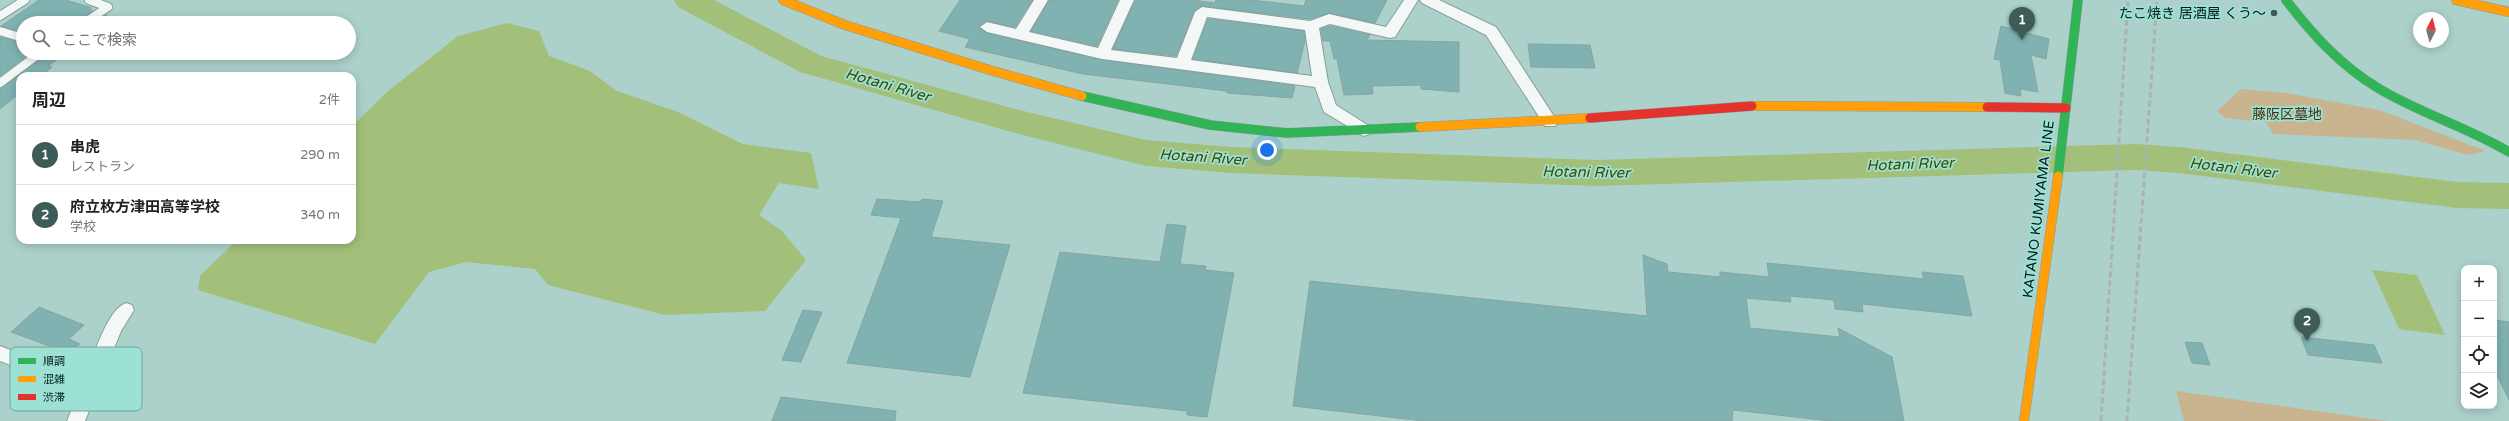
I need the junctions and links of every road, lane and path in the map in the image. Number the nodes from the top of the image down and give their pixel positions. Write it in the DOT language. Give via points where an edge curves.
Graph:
graph roads {
  1 [pos="25,0"];
  2 [pos="88,0"];
  3 [pos="469,0"];
  4 [pos="554,0"];
  5 [pos="783,0"];
  6 [pos="1041,0"];
  7 [pos="1127,0"];
  8 [pos="1411,0"];
  9 [pos="1427,0"];
  10 [pos="2078,0"];
  11 [pos="2236,0"];
  12 [pos="2286,0"];
  13 [pos="2456,0"];
  14 [pos="2509,12"];
  15 [pos="0,16"];
  16 [pos="94,16"];
  17 [pos="1311,26"];
  18 [pos="987,27"];
  19 [pos="2286,27"];
  20 [pos="0,31"];
  21 [pos="1020,35"];
  22 [pos="16,36"];
  23 [pos="1102,54"];
  24 [pos="31,60"];
  25 [pos="1182,64"];
  26 [pos="1321,82"];
  27 [pos="0,83"];
  28 [pos="356,87"];
  29 [pos="2066,108"];
  30 [pos="1550,122"];
  31 [pos="1364,130"];
  32 [pos="2509,152"];
  33 [pos="2039,200"];
  34 [pos="180,244"];
  35 [pos="126,310"];
  36 [pos="107,347"];
  37 [pos="0,353"];
  38 [pos="10,357"];
  39 [pos="81,411"];
  40 [pos="76,421"];
  41 [pos="482,421"];
  42 [pos="2024,421"];
  1 -- 15 [label="lane"];
  2 -- 16 [label="lane" via="108,7"];
  3 -- 28 [label="path"];
  4 -- 33 [label="path" via="604,36 634,51 706,80 801,112 973,148 1142,189 1202,196 1264,198 1422,196 1712,216 1794,218 1989,206"];
  5 -- 31 [label="street" via="843,24 1030,83 1142,111 1210,125 1287,133"];
  6 -- 21 [label="street"];
  7 -- 23 [label="street"];
  8 -- 17 [label="street" via="1390,34 1329,19"];
  9 -- 30 [label="street" via="1490,31"];
  10 -- 29 [label="street, KATANO KUMIYAMA LINE"];
  11 -- 19 [label="path"];
  12 -- 32 [label="street" via="2304,25 2334,58 2372,85 2412,106 2489,138"];
  13 -- 14 [label="street"];
  17 -- 25 [label="street" via="1202,12"];
  17 -- 26 [label="street"];
  18 -- 21 [label="street"];
  20 -- 22 [label="lane"];
  21 -- 23 [label="street"];
  23 -- 25 [label="street"];
  24 -- 27 [label="lane"];
  25 -- 26 [label="street"];
  26 -- 31 [label="street" via="1329,108"];
  29 -- 30 [label="street" via="1868,108 1771,105"];
  29 -- 42 [label="street, KATANO KUMIYAMA LINE"];
  30 -- 31 [label="street"];
  34 -- 35 [label="path" via="164,259"];
  35 -- 36 [label="street" via="114,328"];
  35 -- 41 [label="path" via="434,402"];
  37 -- 38 [label="street"];
  39 -- 40 [label="street"];
}
